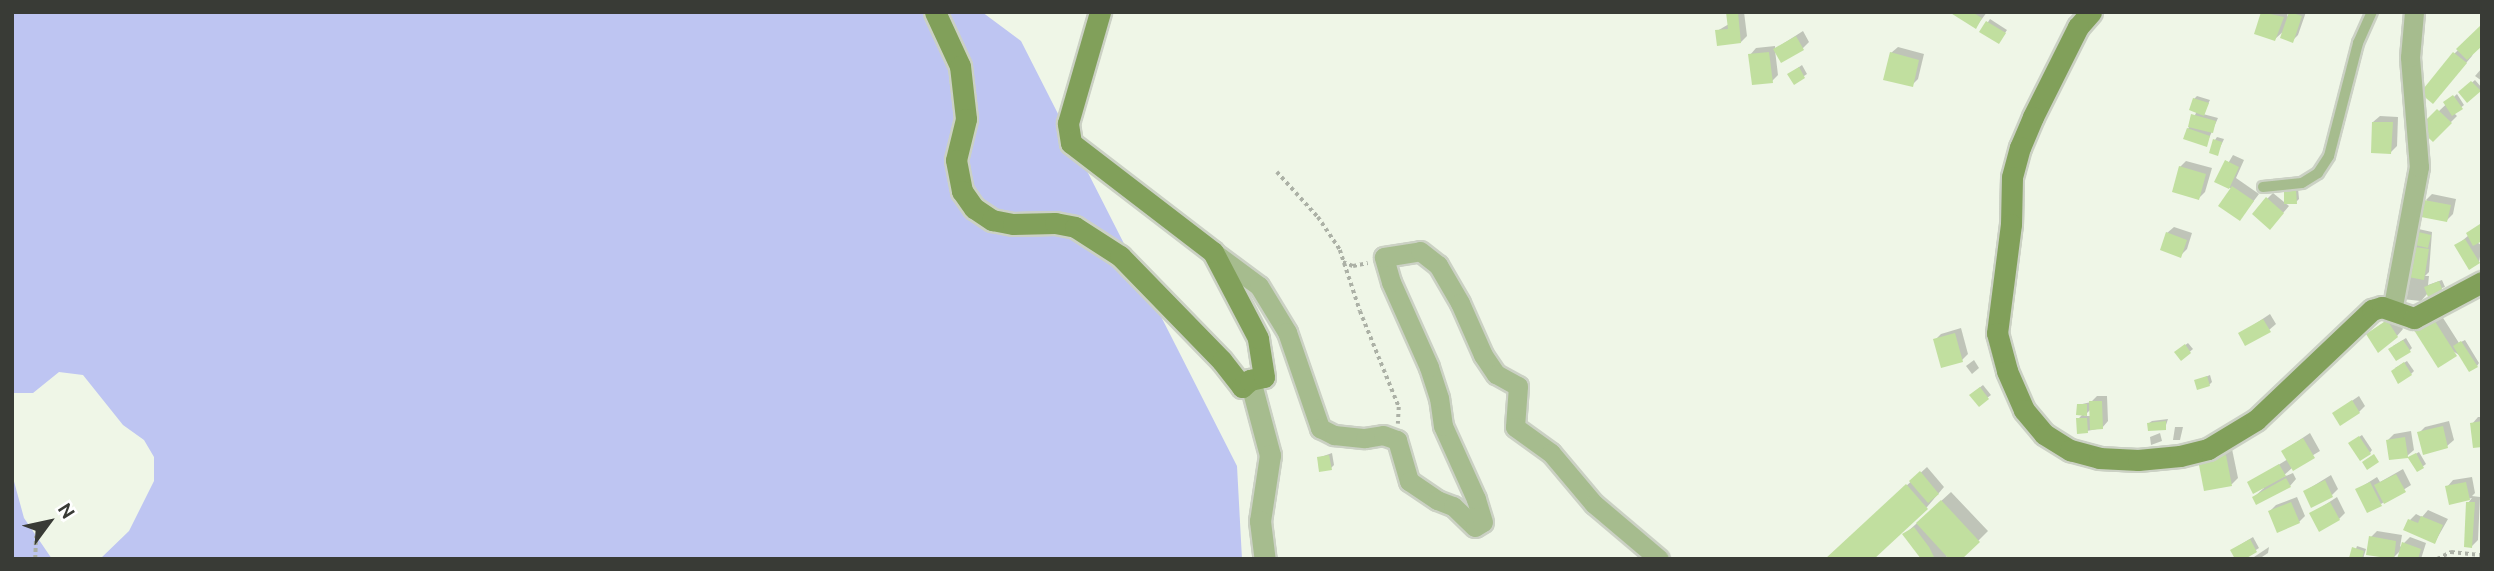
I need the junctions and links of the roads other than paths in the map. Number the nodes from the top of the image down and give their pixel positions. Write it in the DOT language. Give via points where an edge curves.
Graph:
graph roads {
  1 [pos="935,12"];
  2 [pos="1100,12"];
  3 [pos="2091,12"];
  4 [pos="2372,12"];
  5 [pos="2414,12"];
  6 [pos="2263,187"];
  7 [pos="1213,252"];
  8 [pos="2482,282"];
  9 [pos="2392,312"];
  10 [pos="1250,380"];
  11 [pos="1265,559"];
  12 [pos="1659,559"];
  1 -- 10 [label="main road" via="960,66 966,119 956,160 962,191 974,208 1002,222 1075,228 1120,256 1242,387"];
  2 -- 7 [label="main road" via="1068,123 1071,143"];
  3 -- 9 [label="main road" via="2078,27 2033,117 2012,177 2011,224 1997,332 2024,410 2044,434 2070,450 2099,458 2138,460 2208,449 2256,420 2372,310 2382,307"];
  4 -- 6 [label="lane" via="2358,43 2329,156 2318,173 2302,183"];
  5 -- 9 [label="street" via="2410,57 2420,167"];
  7 -- 10 [label="main road" via="1258,338 1264,377"];
  7 -- 12 [label="street" via="1259,286 1287,332 1320,428 1334,435 1383,435 1397,440 1409,481 1453,506 1475,527 1483,522 1476,499 1443,426 1429,367 1384,257 1420,251 1438,265 1496,374 1518,386 1515,427 1551,453 1594,504"];
  8 -- 9 [label="main road" via="2414,318"];
  10 -- 11 [label="street" via="1270,454 1260,521"];
}
